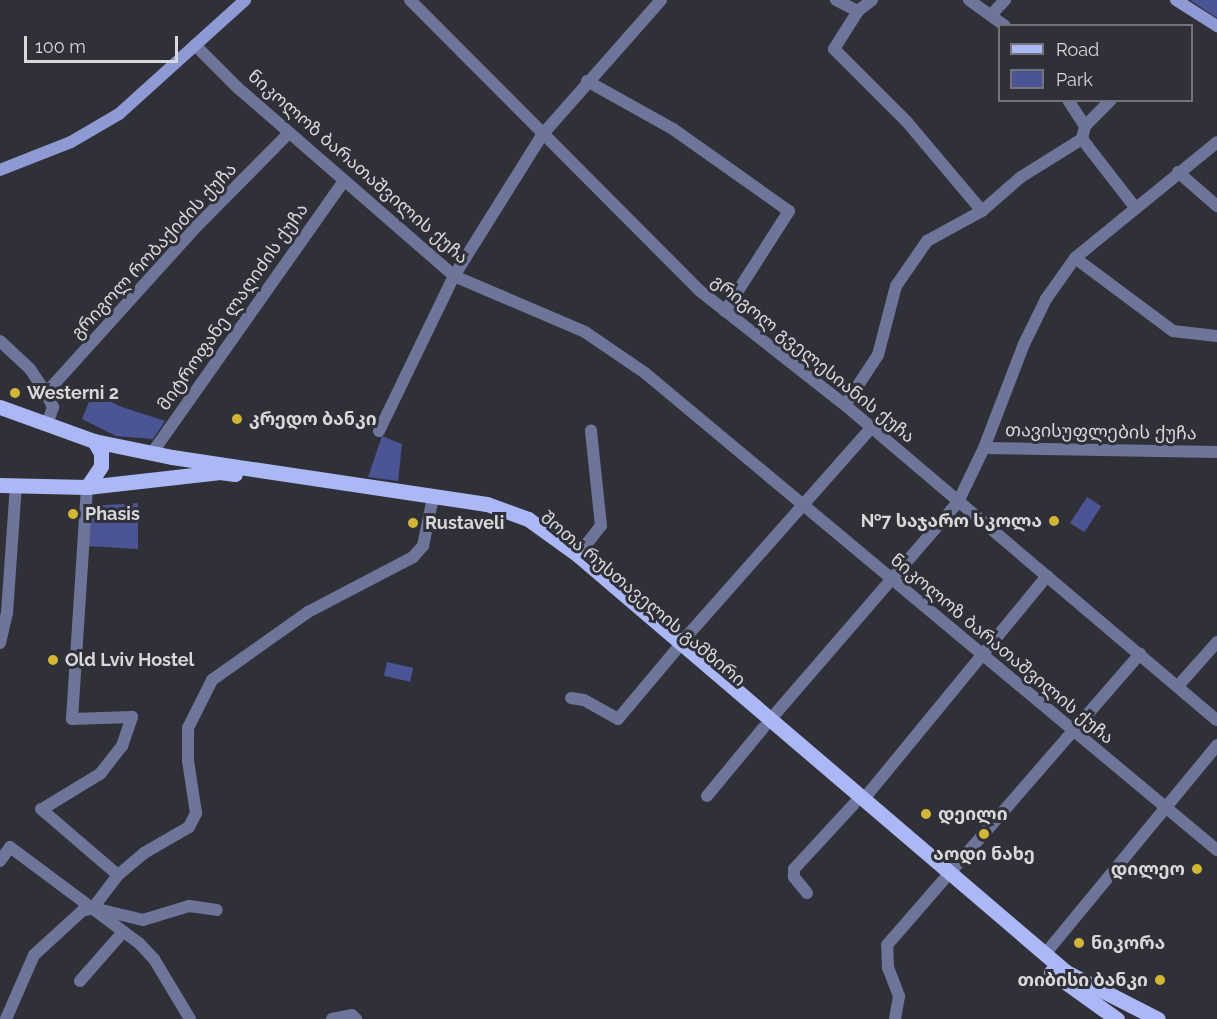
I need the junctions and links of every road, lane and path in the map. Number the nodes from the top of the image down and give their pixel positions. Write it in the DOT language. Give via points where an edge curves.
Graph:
graph roads {
  1 [pos="245,0"];
  2 [pos="410,0"];
  3 [pos="661,0"];
  4 [pos="836,0"];
  5 [pos="872,0"];
  6 [pos="969,0"];
  7 [pos="1005,0"];
  8 [pos="1176,0"];
  9 [pos="858,11"];
  10 [pos="991,15"];
  11 [pos="1002,24"];
  12 [pos="1217,26"];
  13 [pos="195,45"];
  14 [pos="587,81"];
  15 [pos="1069,102"];
  16 [pos="1109,102"];
  17 [pos="1085,126"];
  18 [pos="289,133"];
  19 [pos="542,135"];
  20 [pos="1082,139"];
  21 [pos="1217,142"];
  22 [pos="0,170"];
  23 [pos="1178,172"];
  24 [pos="344,181"];
  25 [pos="1134,206"];
  26 [pos="1217,206"];
  27 [pos="982,211"];
  28 [pos="1075,258"];
  29 [pos="454,276"];
  30 [pos="725,310"];
  31 [pos="1217,336"];
  32 [pos="0,340"];
  33 [pos="46,393"];
  34 [pos="845,405"];
  35 [pos="0,407"];
  36 [pos="47,424"];
  37 [pos="871,428"];
  38 [pos="379,431"];
  39 [pos="591,431"];
  40 [pos="94,441"];
  41 [pos="984,448"];
  42 [pos="1217,452"];
  43 [pos="152,453"];
  44 [pos="0,485"];
  45 [pos="16,485"];
  46 [pos="87,487"];
  47 [pos="432,502"];
  48 [pos="958,502"];
  49 [pos="801,503"];
  50 [pos="578,555"];
  51 [pos="1047,576"];
  52 [pos="891,579"];
  53 [pos="1217,642"];
  54 [pos="0,644"];
  55 [pos="678,647"];
  56 [pos="1140,654"];
  57 [pos="980,655"];
  58 [pos="1178,686"];
  59 [pos="572,698"];
  60 [pos="1217,720"];
  61 [pos="767,724"];
  62 [pos="1071,732"];
  63 [pos="1217,744"];
  64 [pos="707,796"];
  65 [pos="858,802"];
  66 [pos="1165,809"];
  67 [pos="1217,850"];
  68 [pos="0,861"];
  69 [pos="118,875"];
  70 [pos="947,877"];
  71 [pos="807,893"];
  72 [pos="93,908"];
  73 [pos="217,910"];
  74 [pos="122,933"];
  75 [pos="1045,954"];
  76 [pos="80,981"];
  77 [pos="1080,995"];
  78 [pos="6,1019"];
  79 [pos="190,1019"];
  80 [pos="332,1019"];
  81 [pos="356,1019"];
  82 [pos="895,1019"];
  83 [pos="1101,1019"];
  84 [pos="1117,1019"];
  85 [pos="1158,1019"];
  1 -- 13 [label="main road"];
  2 -- 19 [label="street, გრიგოლ გველესიანის ქუჩა"];
  3 -- 14 [label="street"];
  4 -- 9 [label="street"];
  5 -- 9 [label="street"];
  6 -- 10 [label="street"];
  7 -- 10 [label="street"];
  8 -- 12 [label="main road"];
  9 -- 27 [label="street" via="835,51 907,122"];
  10 -- 11 [label="street"];
  13 -- 18 [label="street, ნიკოლოზ ბარათაშვილის ქუჩა"];
  13 -- 22 [label="main road" via="119,114 71,142"];
  14 -- 19 [label="street"];
  14 -- 30 [label="street" via="673,129 789,211"];
  15 -- 17 [label="street"];
  16 -- 17 [label="street"];
  17 -- 20 [label="street"];
  18 -- 24 [label="street, ნიკოლოზ ბარათაშვილის ქუჩა"];
  18 -- 33 [label="street, გრიგოლ რობაქიძის ქუჩა"];
  19 -- 29 [label="street" via="505,200"];
  19 -- 30 [label="street, გრიგოლ გველესიანის ქუჩა" via="675,268"];
  20 -- 25 [label="street"];
  20 -- 27 [label="street" via="1021,177"];
  21 -- 23 [label="street"];
  23 -- 25 [label="street"];
  23 -- 26 [label="street"];
  24 -- 29 [label="street, ნიკოლოზ ბარათაშვილის ქუჩა"];
  24 -- 43 [label="street, მიტროფანე ლაღიძის ქუჩა"];
  25 -- 28 [label="street"];
  27 -- 34 [label="street" via="927,241 909,262 896,286 878,355"];
  28 -- 31 [label="street" via="1173,331"];
  28 -- 41 [label="street" via="1046,299 1024,344 1006,382"];
  29 -- 38 [label="street"];
  29 -- 49 [label="street, ნიკოლოზ ბარათაშვილის ქუჩა" via="604,343"];
  30 -- 34 [label="street, გრიგოლ გველესიანის ქუჩა"];
  32 -- 33 [label="street" via="30,369"];
  33 -- 36 [label="street" via="53,407"];
  34 -- 37 [label="street, გრიგოლ გველესიანის ქუჩა"];
  35 -- 36 [label="main road, შოთა რუსთაველის გამზირი"];
  36 -- 40 [label="main road, შოთა რუსთაველის გამზირი"];
  37 -- 48 [label="street, გრიგოლ გველესიანის ქუჩა"];
  37 -- 49 [label="street"];
  39 -- 50 [label="street" via="601,526"];
  40 -- 43 [label="main road, შოთა რუსთაველის გამზირი"];
  40 -- 46 [label="main road" via="101,453 101,466"];
  41 -- 42 [label="street, თავისუფლების ქუჩა"];
  41 -- 48 [label="street"];
  43 -- 50 [label="main road, შოთა რუსთაველის გამზირი" via="487,504 528,519"];
  44 -- 45 [label="main road, შოთა რუსთაველის გამზირი"];
  45 -- 46 [label="main road, შოთა რუსთაველის გამზირი"];
  45 -- 54 [label="street" via="7,613"];
  46 -- 47 [label="main road, შოთა რუსთაველის გამზირი" via="220,471"];
  46 -- 69 [label="street" via="72,719 132,717 122,746 100,774 42,809"];
  47 -- 55 [label="main road, შოთა რუსთაველის გამზირი" via="482,509 525,524"];
  47 -- 69 [label="street" via="423,546 413,557 308,612 212,680 188,728 188,761 196,813 189,827 153,847"];
  48 -- 51 [label="street, გრიგოლ გველესიანის ქუჩა"];
  48 -- 52 [label="street"];
  49 -- 52 [label="street, ნიკოლოზ ბარათაშვილის ქუჩა"];
  49 -- 55 [label="street"];
  50 -- 55 [label="main road, შოთა რუსთაველის გამზირი"];
  51 -- 56 [label="street, გრიგოლ გველესიანის ქუჩა"];
  51 -- 57 [label="street"];
  52 -- 57 [label="street, ნიკოლოზ ბარათაშვილის ქუჩა"];
  52 -- 61 [label="street"];
  53 -- 58 [label="street"];
  55 -- 59 [label="street" via="618,719 584,700"];
  55 -- 61 [label="main road, შოთა რუსთაველის გამზირი"];
  56 -- 58 [label="street, გრიგოლ გველესიანის ქუჩა"];
  56 -- 62 [label="street"];
  57 -- 62 [label="street, ნიკოლოზ ბარათაშვილის ქუჩა"];
  57 -- 65 [label="street"];
  58 -- 60 [label="street, გრიგოლ გველესიანის ქუჩა"];
  61 -- 64 [label="street"];
  61 -- 65 [label="main road, შოთა რუსთაველის გამზირი"];
  62 -- 66 [label="street, ნიკოლოზ ბარათაშვილის ქუჩა"];
  62 -- 70 [label="street"];
  63 -- 66 [label="street"];
  65 -- 70 [label="main road, შოთა რუსთაველის გამზირი"];
  65 -- 71 [label="street" via="794,869 794,878"];
  66 -- 67 [label="street, ნიკოლოზ ბარათაშვილის ქუჩა"];
  66 -- 75 [label="street"];
  68 -- 72 [label="street" via="10,847"];
  69 -- 72 [label="street"];
  70 -- 75 [label="main road, შოთა რუსთაველის გამზირი"];
  70 -- 77 [label="main road, შოთა რუსთაველის გამზირი"];
  70 -- 82 [label="street" via="887,945 888,968 899,996"];
  72 -- 73 [label="street" via="143,920 189,906"];
  72 -- 74 [label="street"];
  72 -- 78 [label="street" via="82,911 34,955"];
  74 -- 76 [label="street"];
  74 -- 79 [label="street" via="154,959"];
  75 -- 85 [label="main road, შოთა რუსთაველის გამზირი" via="1095,990"];
  77 -- 83 [label="main road"];
  77 -- 84 [label="main road, შოთა რუსთაველის გამზირი"];
  80 -- 81 [label="street" via="352,1015"];
}
